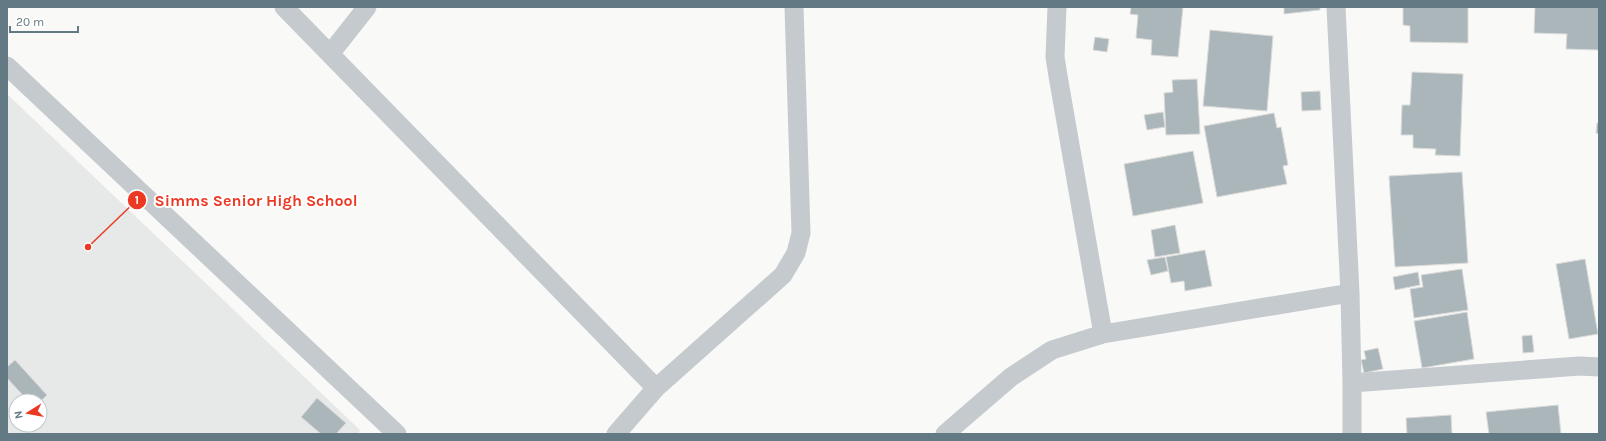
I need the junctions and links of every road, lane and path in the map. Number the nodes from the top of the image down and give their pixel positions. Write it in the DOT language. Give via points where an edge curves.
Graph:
graph roads {
  1 [pos="284,7"];
  2 [pos="367,7"];
  3 [pos="794,7"];
  4 [pos="1057,7"];
  5 [pos="1336,7"];
  6 [pos="330,54"];
  7 [pos="7,66"];
  8 [pos="1350,293"];
  9 [pos="1103,334"];
  10 [pos="1599,367"];
  11 [pos="1352,383"];
  12 [pos="656,388"];
  13 [pos="397,434"];
  14 [pos="616,434"];
  15 [pos="945,434"];
  16 [pos="1352,434"];
  1 -- 6 [label="street"];
  2 -- 6 [label="street"];
  3 -- 12 [label="street" via="801,233 796,253 783,275"];
  4 -- 9 [label="street" via="1055,57"];
  5 -- 8 [label="street"];
  6 -- 12 [label="street"];
  7 -- 13 [label="street"];
  8 -- 9 [label="street"];
  8 -- 11 [label="street"];
  9 -- 15 [label="street" via="1052,350 1011,377"];
  10 -- 11 [label="street" via="1579,366"];
  11 -- 16 [label="street"];
  12 -- 14 [label="street"];
}
